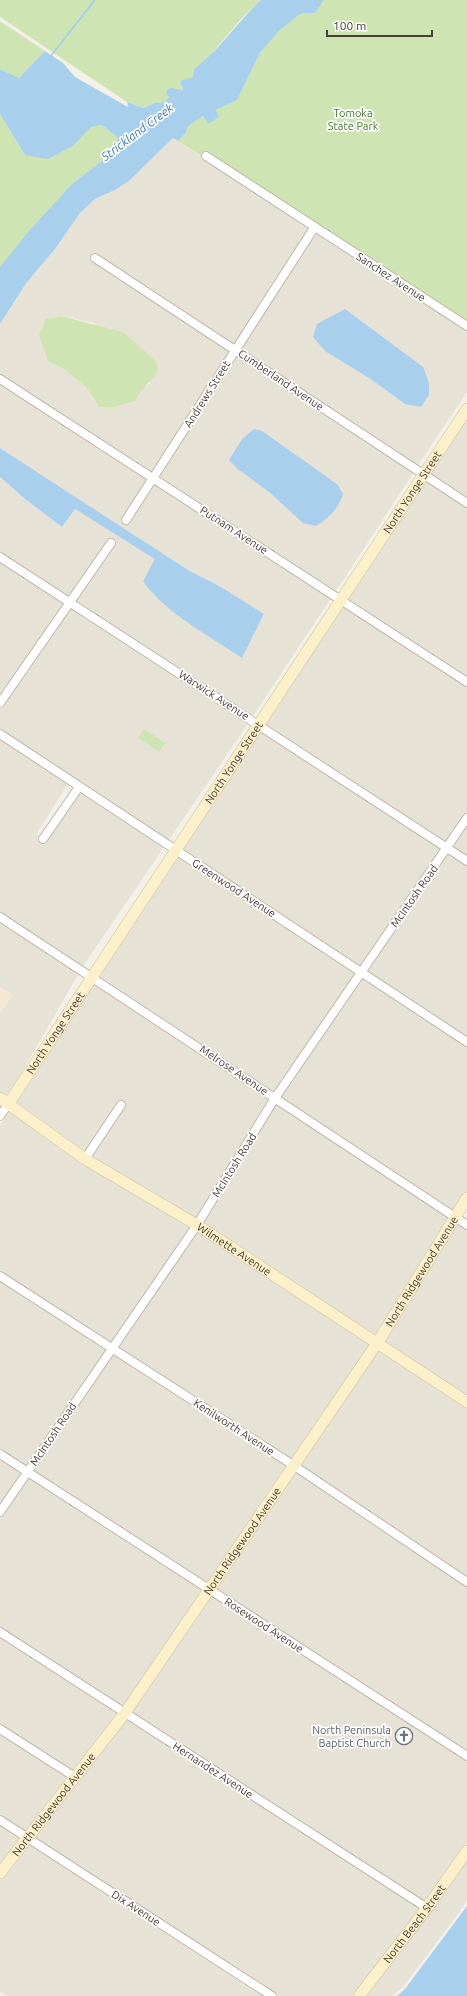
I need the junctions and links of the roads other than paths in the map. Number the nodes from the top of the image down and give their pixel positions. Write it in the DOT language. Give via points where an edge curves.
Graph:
graph roads {
  1 [pos="206,156"];
  2 [pos="314,228"];
  3 [pos="94,258"];
  4 [pos="467,326"];
  5 [pos="235,349"];
  6 [pos="0,379"];
  7 [pos="467,409"];
  8 [pos="423,475"];
  9 [pos="154,478"];
  10 [pos="467,503"];
  11 [pos="126,520"];
  12 [pos="111,543"];
  13 [pos="0,557"];
  14 [pos="340,600"];
  15 [pos="71,602"];
  16 [pos="467,682"];
  17 [pos="0,703"];
  18 [pos="258,724"];
  19 [pos="0,734"];
  20 [pos="79,787"];
  21 [pos="467,818"];
  22 [pos="43,839"];
  23 [pos="447,848"];
  24 [pos="176,850"];
  25 [pos="467,861"];
  26 [pos="0,917"];
  27 [pos="362,972"];
  28 [pos="92,976"];
  29 [pos="467,1042"];
  30 [pos="275,1098"];
  31 [pos="4,1101"];
  32 [pos="121,1105"];
  33 [pos="0,1116"];
  34 [pos="85,1159"];
  35 [pos="467,1198"];
  36 [pos="454,1216"];
  37 [pos="197,1225"];
  38 [pos="467,1225"];
  39 [pos="0,1276"];
  40 [pos="378,1342"];
  41 [pos="112,1348"];
  42 [pos="467,1402"];
  43 [pos="0,1454"];
  44 [pos="293,1465"];
  45 [pos="28,1472"];
  46 [pos="0,1512"];
  47 [pos="467,1582"];
  48 [pos="209,1589"];
  49 [pos="0,1632"];
  50 [pos="125,1713"];
  51 [pos="0,1729"];
  52 [pos="467,1756"];
  53 [pos="75,1777"];
  54 [pos="0,1820"];
  55 [pos="28,1838"];
  56 [pos="467,1851"];
  57 [pos="0,1873"];
  58 [pos="427,1908"];
  59 [pos="272,1996"];
  60 [pos="359,1996"];
  1 -- 2 [label="street, Sanchez Avenue"];
  2 -- 4 [label="street, Sanchez Avenue"];
  2 -- 5 [label="street, Andrews Street"];
  3 -- 5 [label="street, Cumberland Avenue"];
  5 -- 8 [label="street, Cumberland Avenue"];
  5 -- 9 [label="street, Andrews Street"];
  6 -- 9 [label="street, Putnam Avenue"];
  7 -- 8 [label="street, North Yonge Street"];
  8 -- 10 [label="street, Cumberland Avenue"];
  8 -- 14 [label="street, North Yonge Street"];
  9 -- 11 [label="street, Andrews Street"];
  9 -- 14 [label="street, Putnam Avenue"];
  12 -- 15 [label="street"];
  13 -- 15 [label="street, Warwick Avenue"];
  14 -- 16 [label="street, Putnam Avenue"];
  14 -- 18 [label="street, North Yonge Street"];
  15 -- 17 [label="street"];
  15 -- 18 [label="street, Warwick Avenue"];
  18 -- 23 [label="street, Warwick Avenue"];
  18 -- 24 [label="street, North Yonge Street"];
  19 -- 20 [label="street, Greenwood Avenue"];
  20 -- 22 [label="street"];
  20 -- 24 [label="street, Greenwood Avenue"];
  21 -- 23 [label="street, McIntosh Road"];
  23 -- 25 [label="street, Warwick Avenue"];
  23 -- 27 [label="street, McIntosh Road"];
  24 -- 27 [label="street, Greenwood Avenue"];
  24 -- 28 [label="street, North Yonge Street"];
  26 -- 28 [label="street, Melrose Avenue"];
  27 -- 29 [label="street, Greenwood Avenue"];
  27 -- 30 [label="street, McIntosh Road"];
  28 -- 30 [label="street, Melrose Avenue"];
  28 -- 31 [label="street, North Yonge Street"];
  30 -- 36 [label="street, Melrose Avenue"];
  30 -- 37 [label="street, McIntosh Road"];
  31 -- 33 [label="street, North Yonge Street"];
  31 -- 34 [label="street, Wilmette Avenue"];
  32 -- 34 [label="street"];
  34 -- 37 [label="street, Wilmette Avenue"];
  35 -- 36 [label="street, North Ridgewood Avenue"];
  36 -- 38 [label="street, Melrose Avenue"];
  36 -- 40 [label="street, North Ridgewood Avenue"];
  37 -- 40 [label="street, Wilmette Avenue"];
  37 -- 41 [label="street, McIntosh Road"];
  39 -- 41 [label="street, Kenilworth Avenue"];
  40 -- 42 [label="street, Wilmette Avenue"];
  40 -- 44 [label="street, North Ridgewood Avenue"];
  41 -- 44 [label="street, Kenilworth Avenue"];
  41 -- 45 [label="street, McIntosh Road"];
  43 -- 45 [label="street, Rosewood Avenue"];
  44 -- 47 [label="street, Kenilworth Avenue"];
  44 -- 48 [label="street, North Ridgewood Avenue"];
  45 -- 46 [label="street, McIntosh Road"];
  45 -- 48 [label="street, Rosewood Avenue"];
  48 -- 50 [label="street, North Ridgewood Avenue"];
  48 -- 52 [label="street, Rosewood Avenue"];
  49 -- 50 [label="street, Hernandez Avenue"];
  50 -- 53 [label="street, North Ridgewood Avenue"];
  50 -- 58 [label="street, Hernandez Avenue"];
  51 -- 53 [label="street"];
  53 -- 55 [label="street, North Ridgewood Avenue"];
  54 -- 55 [label="street, Dix Avenue"];
  55 -- 57 [label="street, North Ridgewood Avenue"];
  55 -- 59 [label="street, Dix Avenue"];
  56 -- 58 [label="street, North Beach Street"];
  58 -- 60 [label="street, North Beach Street"];
}
